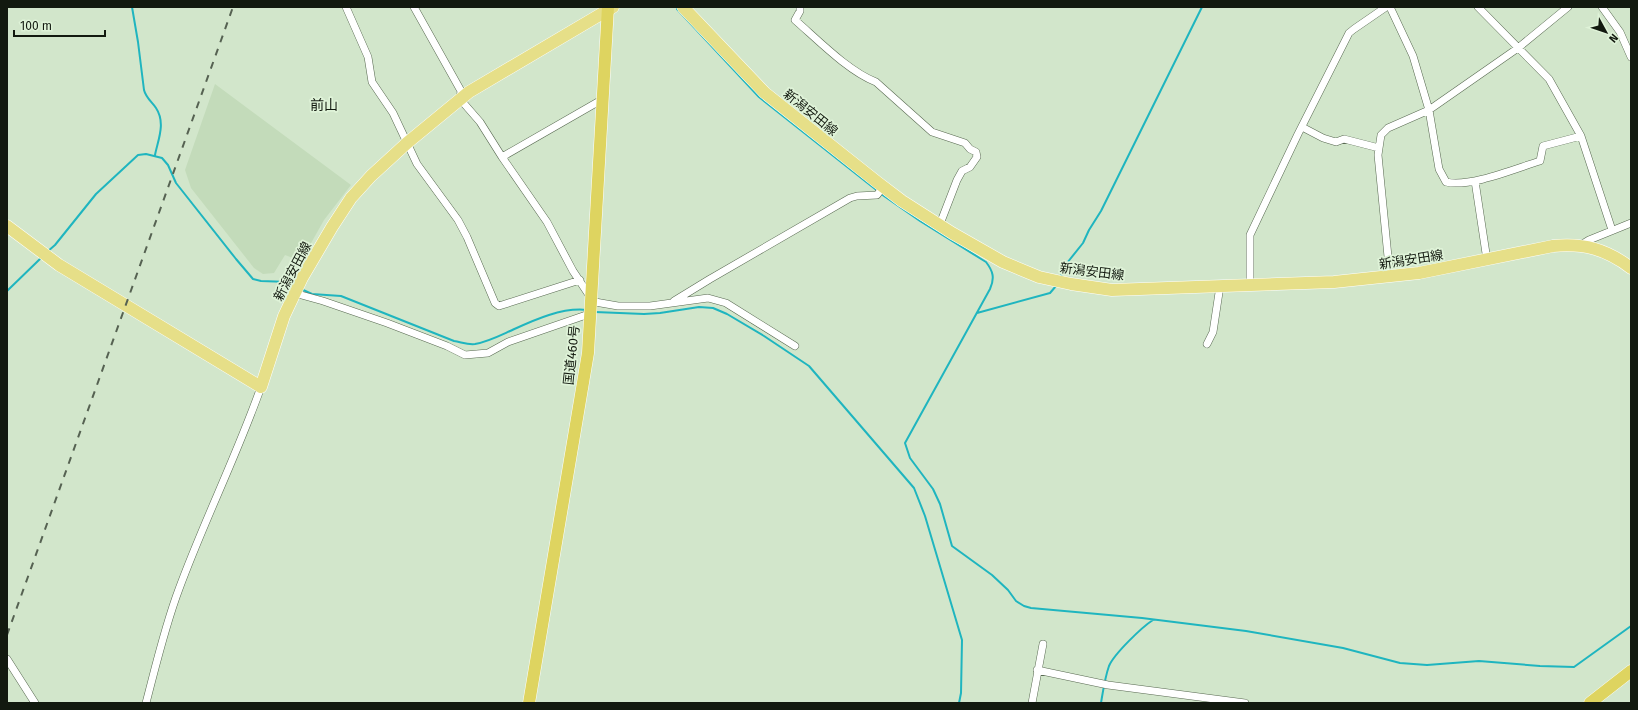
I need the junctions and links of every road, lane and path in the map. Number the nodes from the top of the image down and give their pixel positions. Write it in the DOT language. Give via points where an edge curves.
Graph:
graph roads {
  1 [pos="346,7"];
  2 [pos="414,7"];
  3 [pos="683,7"];
  4 [pos="800,7"];
  5 [pos="1386,7"];
  6 [pos="1390,7"];
  7 [pos="1478,7"];
  8 [pos="1568,7"];
  9 [pos="1602,7"];
  10 [pos="610,8"];
  11 [pos="1518,48"];
  12 [pos="1631,58"];
  13 [pos="460,99"];
  14 [pos="603,99"];
  15 [pos="1429,110"];
  16 [pos="1302,127"];
  17 [pos="1581,136"];
  18 [pos="407,143"];
  19 [pos="1379,148"];
  20 [pos="502,157"];
  21 [pos="1475,181"];
  22 [pos="883,187"];
  23 [pos="1631,222"];
  24 [pos="940,224"];
  25 [pos="7,226"];
  26 [pos="1612,230"];
  27 [pos="1581,246"];
  28 [pos="1487,260"];
  29 [pos="1631,268"];
  30 [pos="1390,277"];
  31 [pos="580,280"];
  32 [pos="1250,285"];
  33 [pos="1220,286"];
  34 [pos="294,293"];
  35 [pos="672,303"];
  36 [pos="590,305"];
  37 [pos="1206,344"];
  38 [pos="795,346"];
  39 [pos="261,387"];
  40 [pos="1043,644"];
  41 [pos="7,659"];
  42 [pos="1037,670"];
  43 [pos="1631,670"];
  44 [pos="1631,676"];
  45 [pos="35,703"];
  46 [pos="146,703"];
  47 [pos="529,703"];
  48 [pos="1032,703"];
  49 [pos="1246,703"];
  50 [pos="1590,703"];
  1 -- 18 [label="street" via="368,57 372,82 393,113"];
  2 -- 13 [label="street" via="461,91"];
  3 -- 22 [label="main road, 新潟安田線" via="765,93"];
  4 -- 24 [label="street" via="795,20 832,52 867,79 876,82 932,132 965,143 976,152 977,157 970,168 962,171 957,180"];
  5 -- 16 [label="street" via="1349,33"];
  6 -- 15 [label="street" via="1413,56"];
  7 -- 11 [label="street"];
  8 -- 11 [label="street"];
  9 -- 12 [label="street" via="1620,32"];
  10 -- 13 [label="main road, 新潟安田線"];
  10 -- 14 [label="highway, 国道460号"];
  11 -- 15 [label="street"];
  11 -- 17 [label="street" via="1549,79"];
  13 -- 18 [label="main road, 新潟安田線"];
  13 -- 20 [label="street" via="480,122"];
  14 -- 20 [label="street"];
  14 -- 36 [label="highway, 国道460号"];
  15 -- 19 [label="street" via="1388,128 1381,135"];
  15 -- 21 [label="street" via="1439,169 1446,182 1454,184"];
  16 -- 19 [label="street" via="1336,142 1344,139"];
  16 -- 32 [label="street" via="1250,235"];
  17 -- 21 [label="street" via="1543,146 1540,161"];
  17 -- 26 [label="street"];
  18 -- 31 [label="street" via="416,164 458,220 495,303 499,306"];
  18 -- 34 [label="main road, 新潟安田線" via="370,176 351,198"];
  19 -- 30 [label="street"];
  20 -- 31 [label="street" via="547,222"];
  21 -- 28 [label="street"];
  22 -- 24 [label="main road, 新潟安田線"];
  22 -- 35 [label="street" via="877,195 850,198"];
  23 -- 26 [label="street"];
  24 -- 33 [label="main road, 新潟安田線" via="1003,262 1039,277 1061,282 1112,290"];
  25 -- 39 [label="main road" via="45,254"];
  26 -- 27 [label="street"];
  27 -- 28 [label="main road, 新潟安田線" via="1553,246"];
  27 -- 29 [label="main road, 新潟安田線" via="1605,252"];
  28 -- 30 [label="main road, 新潟安田線"];
  30 -- 32 [label="main road, 新潟安田線"];
  31 -- 36 [label="street"];
  32 -- 33 [label="main road, 新潟安田線"];
  33 -- 37 [label="street" via="1213,332"];
  34 -- 36 [label="street" via="387,323 465,355 488,353"];
  34 -- 39 [label="main road, 新潟安田線"];
  35 -- 36 [label="street" via="618,306 595,302"];
  35 -- 38 [label="street" via="708,298 726,303"];
  36 -- 47 [label="highway, 国道460号" via="588,353"];
  39 -- 46 [label="street" via="179,589 166,626"];
  40 -- 42 [label="street"];
  41 -- 45 [label="street"];
  42 -- 48 [label="street"];
  42 -- 49 [label="street" via="1108,685"];
  43 -- 50 [label="highway"];
  44 -- 50 [label="highway"];
}
